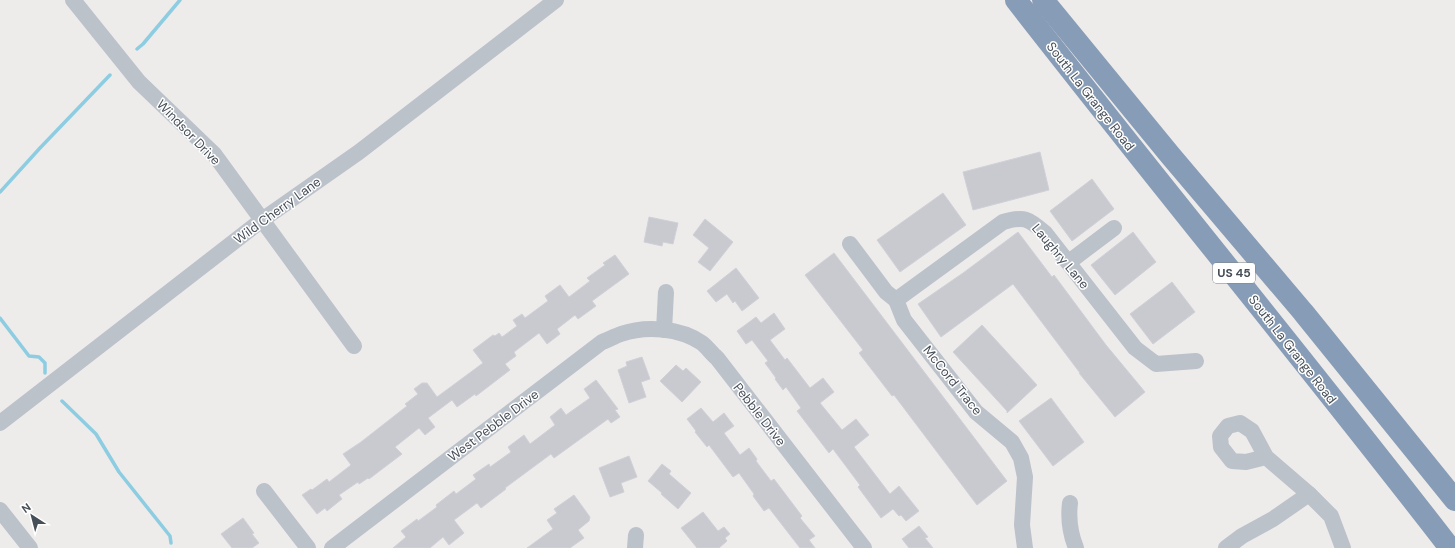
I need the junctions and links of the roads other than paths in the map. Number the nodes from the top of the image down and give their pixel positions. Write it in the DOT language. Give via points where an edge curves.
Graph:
graph roads {
  1 [pos="73,0"];
  2 [pos="556,0"];
  3 [pos="1016,0"];
  4 [pos="1043,0"];
  5 [pos="262,220"];
  6 [pos="1114,228"];
  7 [pos="850,244"];
  8 [pos="1068,262"];
  9 [pos="666,292"];
  10 [pos="896,300"];
  11 [pos="664,330"];
  12 [pos="354,346"];
  13 [pos="1196,361"];
  14 [pos="0,423"];
  15 [pos="1266,457"];
  16 [pos="264,491"];
  17 [pos="1309,494"];
  18 [pos="1455,500"];
  19 [pos="1070,503"];
  20 [pos="0,510"];
  21 [pos="1447,543"];
  22 [pos="30,548"];
  23 [pos="308,548"];
  24 [pos="332,548"];
  25 [pos="864,548"];
  26 [pos="1025,548"];
  27 [pos="1076,548"];
  28 [pos="1226,548"];
  29 [pos="1343,548"];
  1 -- 5 [label="street, Windsor Drive" via="140,82 214,154"];
  2 -- 5 [label="street, Wild Cherry Lane" via="359,152"];
  3 -- 21 [label="highway, South La Grange Road / US 45"];
  4 -- 18 [label="highway, South La Grange Road / US 45" via="1303,312"];
  5 -- 12 [label="street, Windsor Drive"];
  5 -- 14 [label="street, Wild Cherry Lane"];
  6 -- 8 [label="street"];
  7 -- 10 [label="street, McCord Trace" via="886,292"];
  8 -- 10 [label="street, Laughry Lane" via="1032,221 1018,218 1003,222"];
  8 -- 13 [label="street, Laughry Lane" via="1134,348 1156,364"];
  9 -- 11 [label="street"];
  10 -- 26 [label="street, McCord Trace" via="904,320 976,412 1012,442 1021,458 1025,477 1022,525"];
  11 -- 24 [label="street, West Pebble Drive" via="646,329 622,333 602,342"];
  11 -- 25 [label="street, Pebble Drive" via="683,334 702,343 717,358"];
  15 -- 17 [label="street"];
  16 -- 23 [label="street"];
  17 -- 28 [label="street"];
  17 -- 29 [label="street" via="1331,516"];
  19 -- 27 [label="street" via="1068,517"];
  20 -- 22 [label="street"];
}
